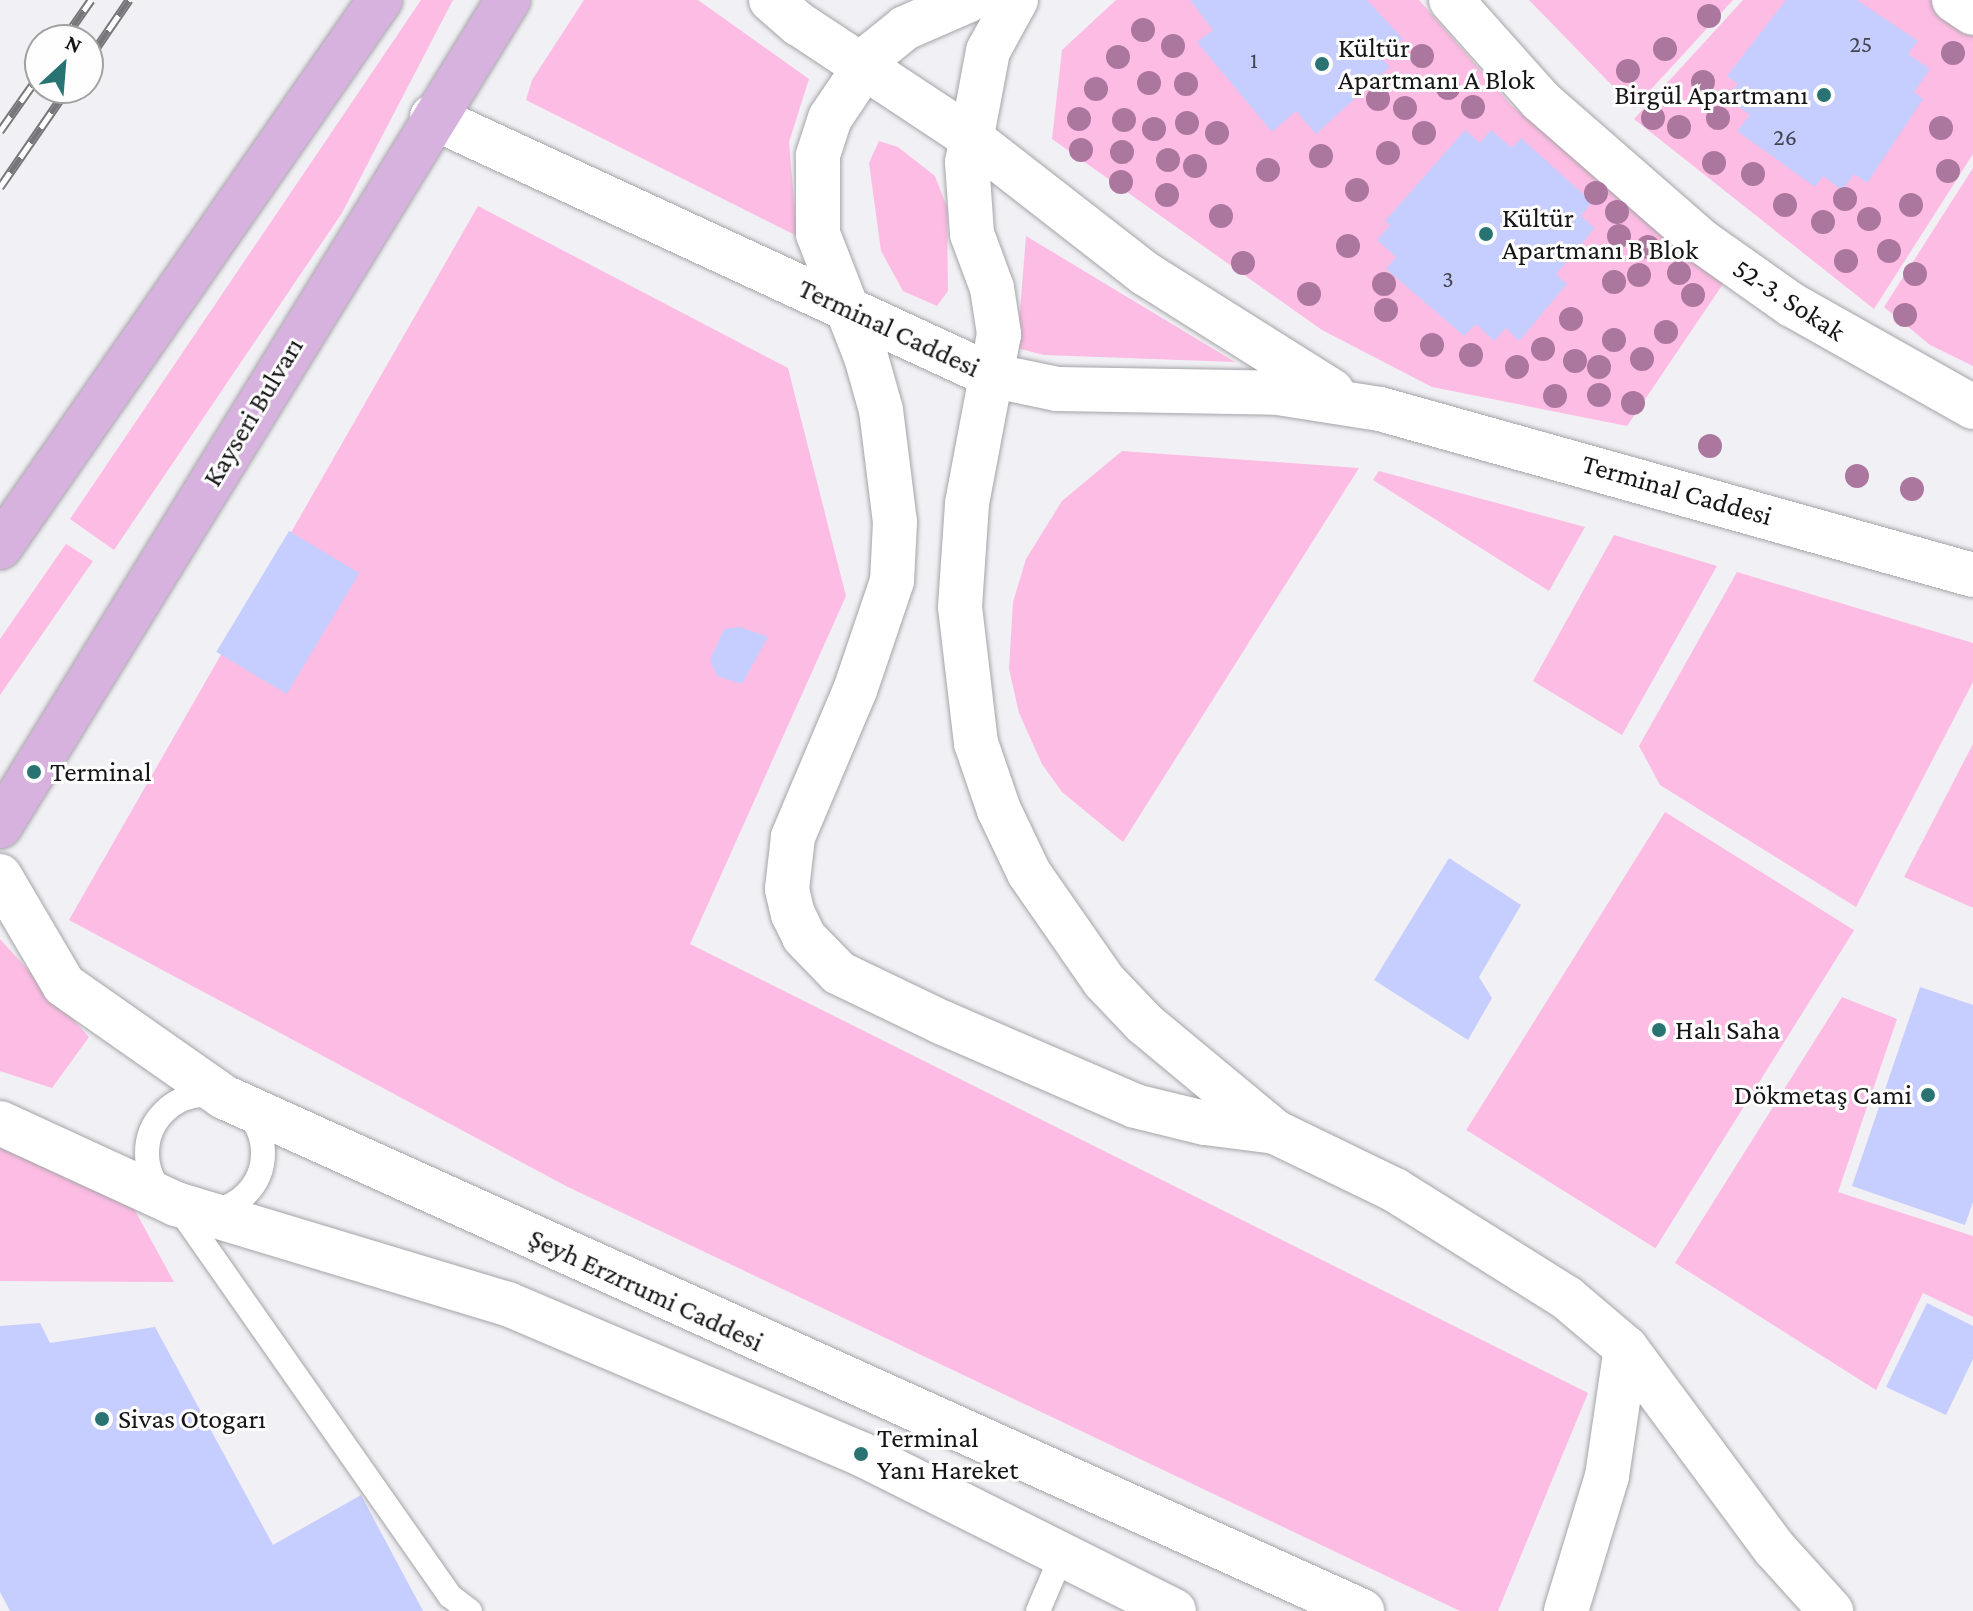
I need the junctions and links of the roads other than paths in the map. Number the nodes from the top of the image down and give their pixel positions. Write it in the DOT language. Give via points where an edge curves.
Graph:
graph roads {
  1 [pos="380,0"];
  2 [pos="508,0"];
  3 [pos="771,0"];
  4 [pos="969,0"];
  5 [pos="1016,0"];
  6 [pos="1451,0"];
  7 [pos="1954,0"];
  8 [pos="1973,13"];
  9 [pos="863,67"];
  10 [pos="432,117"];
  11 [pos="971,138"];
  12 [pos="846,308"];
  13 [pos="990,375"];
  14 [pos="1973,407"];
  15 [pos="1380,409"];
  16 [pos="0,547"];
  17 [pos="1973,575"];
  18 [pos="0,826"];
  19 [pos="0,876"];
  20 [pos="224,1097"];
  21 [pos="0,1123"];
  22 [pos="1275,1132"];
  23 [pos="176,1204"];
  24 [pos="1626,1348"];
  25 [pos="1061,1557"];
  26 [pos="470,1611"];
  27 [pos="1038,1611"];
  28 [pos="1174,1611"];
  29 [pos="1362,1611"];
  30 [pos="1566,1611"];
  31 [pos="1831,1611"];
  1 -- 16 [label="main road"];
  2 -- 10 [label="main road, Kayseri Bulvarı"];
  3 -- 9 [label="street, Terminal Caddesi"];
  4 -- 9 [label="street" via="905,28"];
  5 -- 11 [label="street" via="988,51"];
  6 -- 14 [label="street, 52-3. Sokak" via="1541,101 1704,243 1792,305"];
  7 -- 8 [label="street"];
  9 -- 11 [label="street, Terminal Caddesi"];
  9 -- 12 [label="street" via="830,118 818,156 815,195 818,234"];
  10 -- 12 [label="street, Terminal Caddesi"];
  10 -- 18 [label="main road, Kayseri Bulvarı"];
  11 -- 13 [label="street" via="970,219 998,313"];
  11 -- 15 [label="street, Terminal Caddesi" via="1065,215 1172,291 1313,382"];
  12 -- 13 [label="street, Terminal Caddesi"];
  12 -- 22 [label="street" via="866,357 890,463 892,581 855,690 793,837 787,889 804,937 839,973 1135,1106"];
  13 -- 15 [label="street, Terminal Caddesi" via="1057,389 1278,393"];
  13 -- 22 [label="street" via="967,504 960,607 976,743 999,810 1029,873 1104,981 1145,1024"];
  15 -- 17 [label="street, Terminal Caddesi"];
  19 -- 20 [label="street, Şeyh Erzrrumi Caddesi" via="64,985"];
  20 -- 23 [label="lane" via="186,1098 169,1106 152,1129 146,1157 151,1176"];
  20 -- 23 [label="lane" via="241,1107 261,1139 258,1177 231,1205 213,1211"];
  20 -- 29 [label="street, Şeyh Erzrrumi Caddesi"];
  21 -- 23 [label="street"];
  22 -- 24 [label="street" via="1395,1190 1567,1298"];
  23 -- 25 [label="street" via="508,1304 861,1454"];
  23 -- 26 [label="lane" via="450,1596"];
  24 -- 30 [label="street" via="1607,1476"];
  24 -- 31 [label="street" via="1775,1549"];
  25 -- 27 [label="lane"];
  25 -- 28 [label="street"];
}
